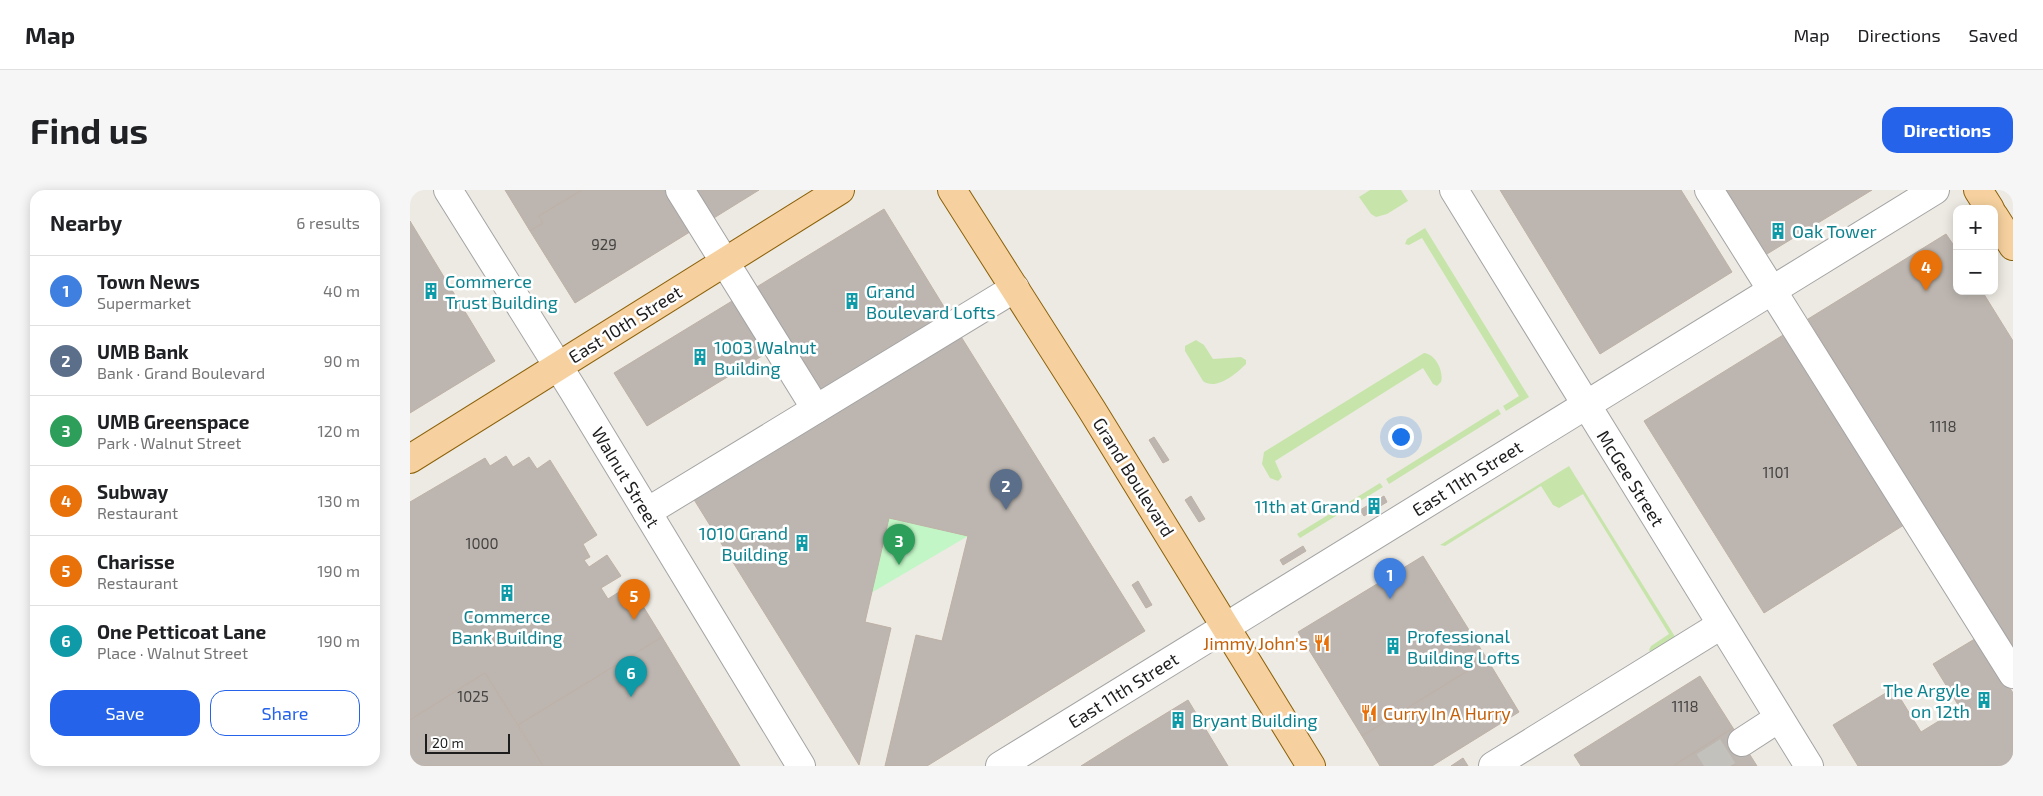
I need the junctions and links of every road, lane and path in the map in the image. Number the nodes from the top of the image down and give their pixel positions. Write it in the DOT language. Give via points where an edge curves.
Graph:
graph roads {
  1 [pos="448,190"];
  2 [pos="680,190"];
  3 [pos="840,190"];
  4 [pos="952,190"];
  5 [pos="1454,190"];
  6 [pos="1709,190"];
  7 [pos="1935,190"];
  8 [pos="1978,190"];
  9 [pos="1987,205"];
  10 [pos="1998,222"];
  11 [pos="2013,246"];
  12 [pos="725,262"];
  13 [pos="1015,288"];
  14 [pos="1772,290"];
  15 [pos="558,366"];
  16 [pos="1586,405"];
  17 [pos="816,409"];
  18 [pos="410,459"];
  19 [pos="647,512"];
  20 [pos="1721,624"];
  21 [pos="1226,626"];
  22 [pos="2013,674"];
  23 [pos="1779,718"];
  24 [pos="1742,742"];
  25 [pos="1034,757"];
  26 [pos="801,766"];
  27 [pos="1000,766"];
  28 [pos="1312,766"];
  29 [pos="1493,766"];
  30 [pos="1809,766"];
  1 -- 15 [label="street, Walnut Street"];
  2 -- 12 [label="street"];
  3 -- 12 [label="main road, East 10th Street"];
  4 -- 13 [label="main road, Grand Boulevard"];
  5 -- 16 [label="street, McGee Street"];
  6 -- 14 [label="street"];
  7 -- 14 [label="street, East 11th Street"];
  8 -- 9 [label="main road"];
  10 -- 11 [label="main road"];
  12 -- 15 [label="main road, East 10th Street"];
  12 -- 17 [label="street"];
  13 -- 17 [label="street"];
  13 -- 21 [label="main road, Grand Boulevard"];
  14 -- 16 [label="street, East 11th Street"];
  14 -- 22 [label="street"];
  15 -- 18 [label="main road, East 10th Street"];
  15 -- 19 [label="street, Walnut Street"];
  16 -- 20 [label="street, McGee Street"];
  16 -- 21 [label="street, East 11th Street"];
  17 -- 19 [label="street"];
  19 -- 26 [label="street, Walnut Street"];
  20 -- 23 [label="street, McGee Street"];
  20 -- 29 [label="street"];
  21 -- 25 [label="street, East 11th Street"];
  21 -- 28 [label="main road, Grand Boulevard"];
  23 -- 24 [label="street"];
  23 -- 30 [label="street, McGee Street"];
  25 -- 27 [label="street, East 11th Street"];
}
